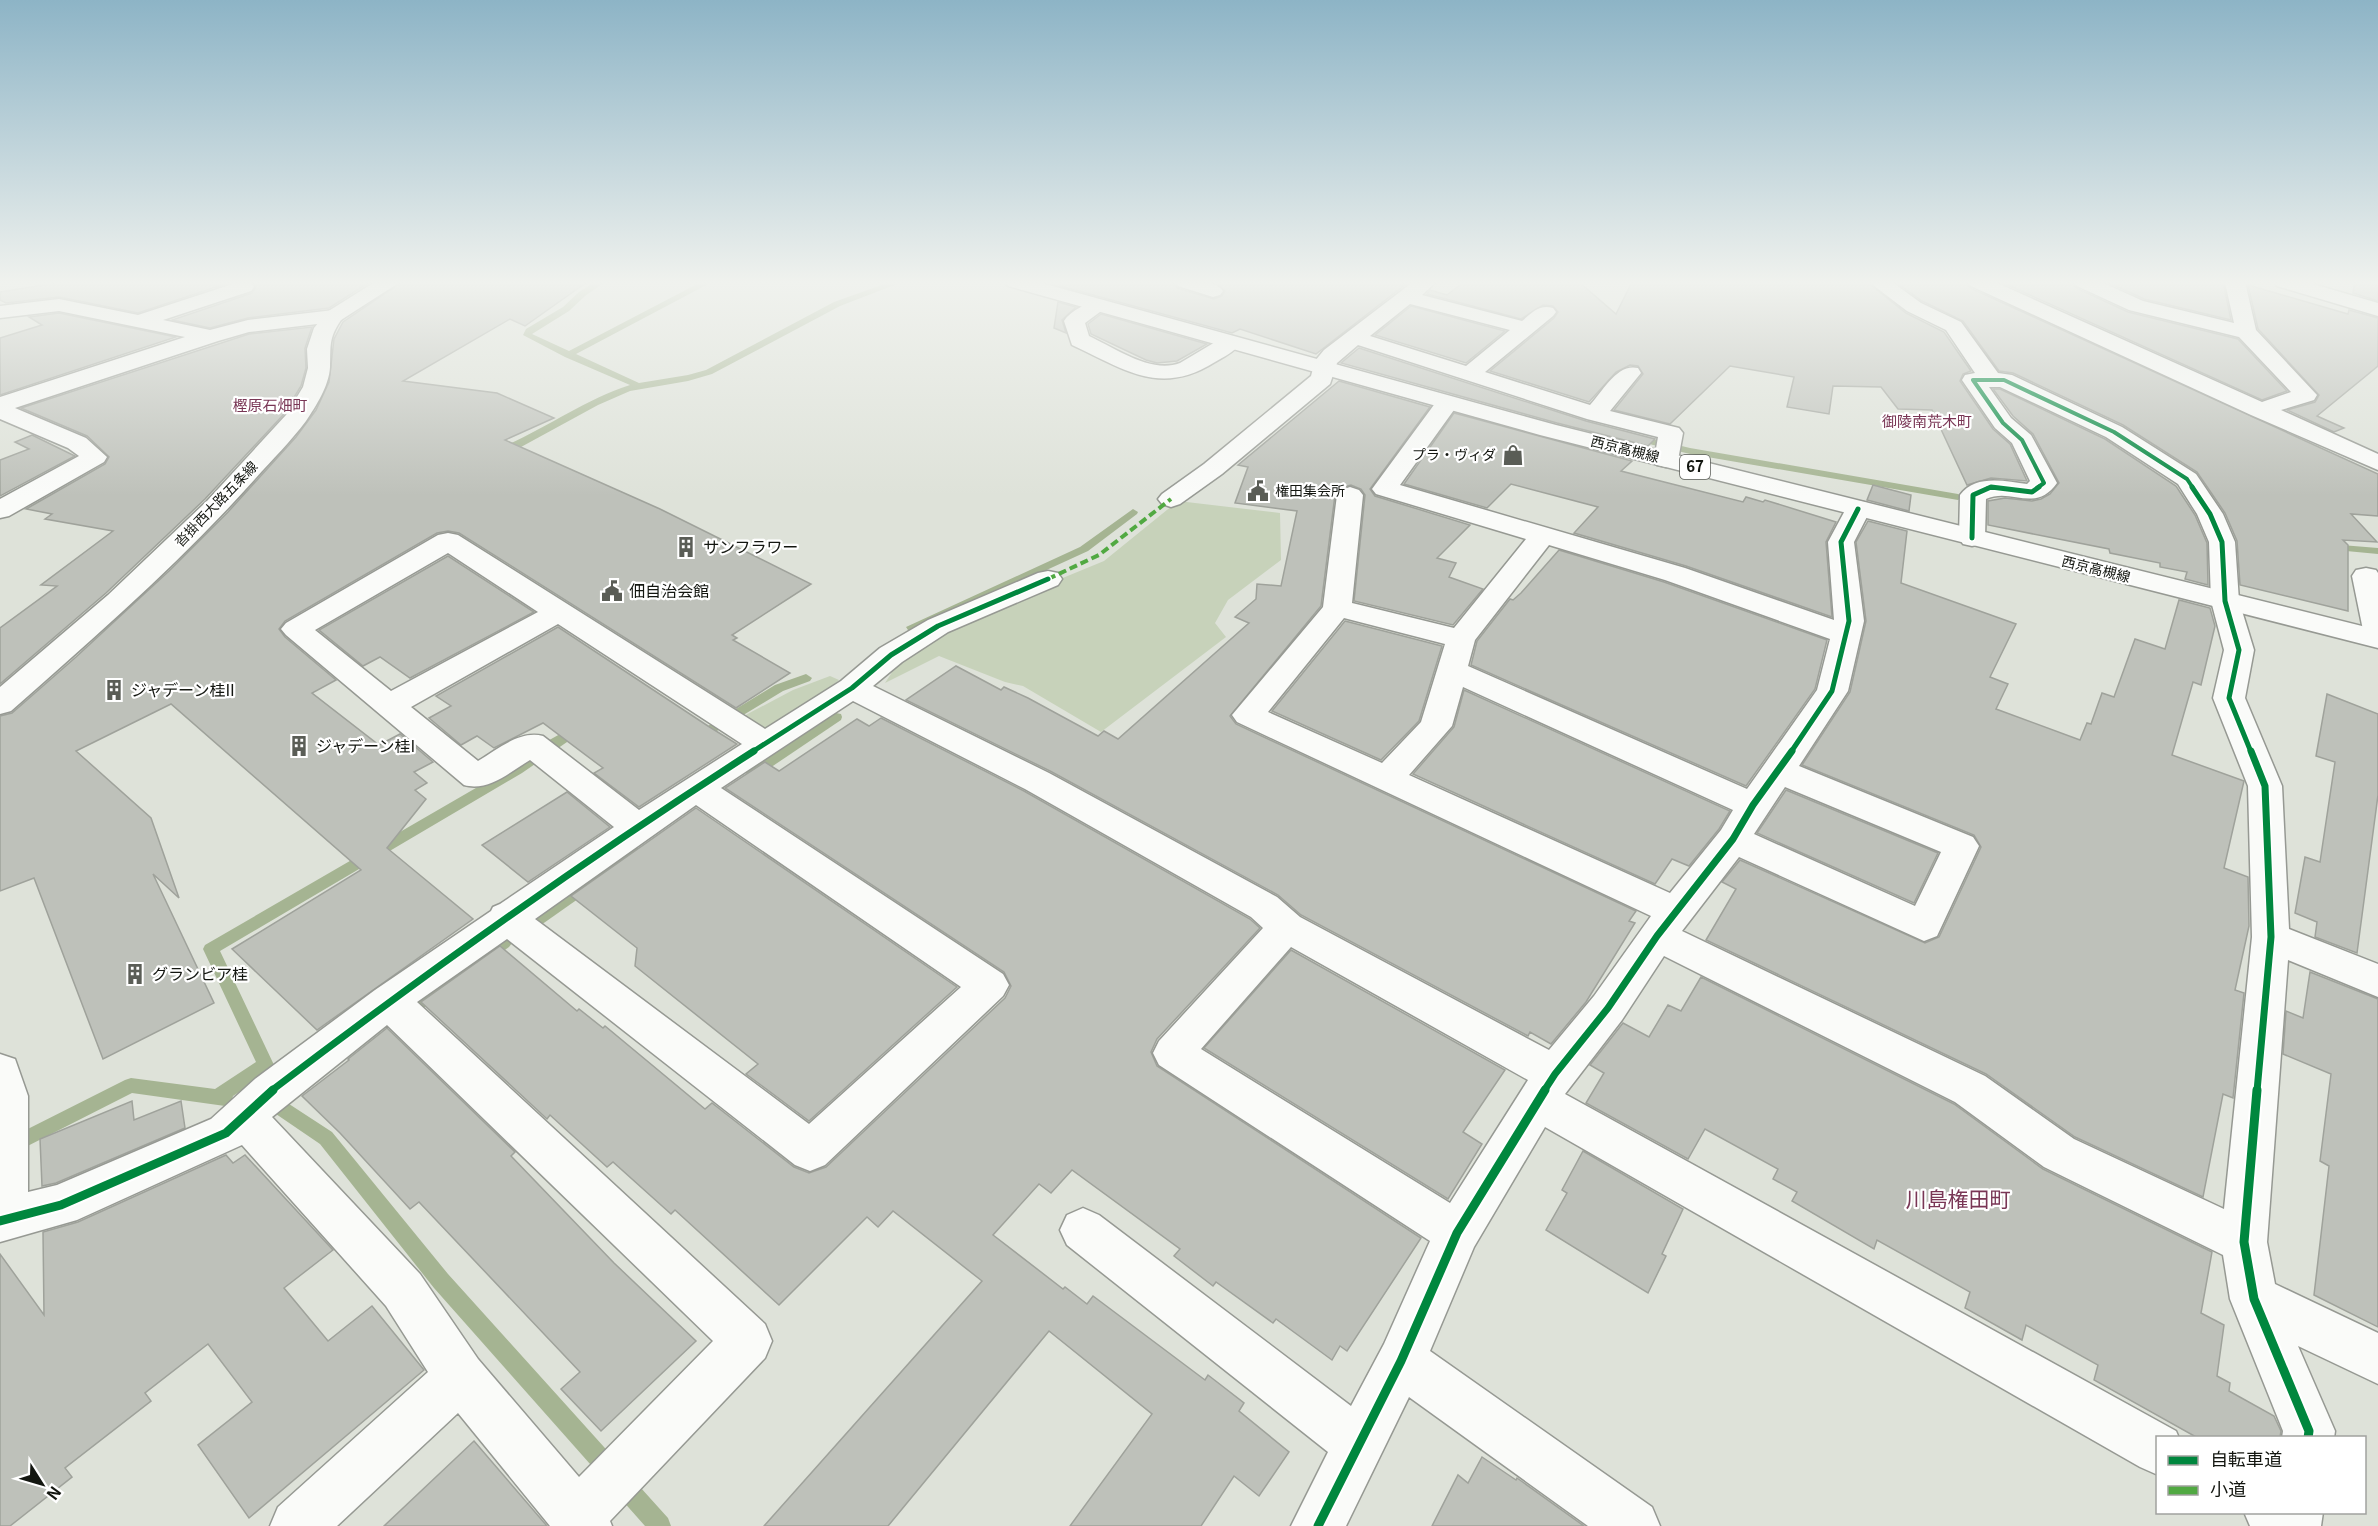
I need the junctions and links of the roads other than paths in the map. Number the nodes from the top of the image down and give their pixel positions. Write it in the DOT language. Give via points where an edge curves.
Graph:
graph roads {
  1 [pos="158,353"];
  2 [pos="318,353"];
  3 [pos="1110,353"];
  4 [pos="1213,353"];
  5 [pos="1266,353"];
  6 [pos="1335,353"];
  7 [pos="1404,353"];
  8 [pos="1495,353"];
  9 [pos="1973,353"];
  10 [pos="2134,353"];
  11 [pos="2266,353"];
  12 [pos="1324,370"];
  13 [pos="1630,373"];
  14 [pos="1469,374"];
  15 [pos="1991,380"];
  16 [pos="1447,403"];
  17 [pos="0,405"];
  18 [pos="0,410"];
  19 [pos="2259,410"];
  20 [pos="1595,414"];
  21 [pos="1669,451"];
  22 [pos="2378,463"];
  23 [pos="1350,495"];
  24 [pos="1171,499"];
  25 [pos="1858,509"];
  26 [pos="0,510"];
  27 [pos="1542,536"];
  28 [pos="1972,538"];
  29 [pos="2366,576"];
  30 [pos="1048,579"];
  31 [pos="2224,601"];
  32 [pos="1336,608"];
  33 [pos="559,612"];
  34 [pos="2378,630"];
  35 [pos="1845,634"];
  36 [pos="1461,639"];
  37 [pos="2378,639"];
  38 [pos="1453,671"];
  39 [pos="852,688"];
  40 [pos="0,704"];
  41 [pos="390,705"];
  42 [pos="764,743"];
  43 [pos="1779,771"];
  44 [pos="1387,779"];
  45 [pos="696,788"];
  46 [pos="1753,805"];
  47 [pos="638,828"];
  48 [pos="1733,839"];
  49 [pos="506,918"];
  50 [pos="1667,924"];
  51 [pos="1287,927"];
  52 [pos="2271,937"];
  53 [pos="2378,981"];
  54 [pos="389,1001"];
  55 [pos="0,1072"];
  56 [pos="1547,1088"];
  57 [pos="257,1104"];
  58 [pos="2,1220"];
  59 [pos="1083,1230"];
  60 [pos="1457,1233"];
  61 [pos="2244,1242"];
  62 [pos="2254,1299"];
  63 [pos="2378,1359"];
  64 [pos="1401,1361"];
  65 [pos="460,1377"];
  66 [pos="2308,1436"];
  67 [pos="1358,1443"];
  68 [pos="2156,1448"];
  69 [pos="2275,1514"];
  70 [pos="2296,1514"];
  71 [pos="585,1515"];
  72 [pos="297,1526"];
  73 [pos="1318,1526"];
  74 [pos="1633,1526"];
  1 -- 17 [label="street"];
  2 -- 40 [label="street, 沓掛西大路五条線" via="314,387 296,418 216,507 118,601"];
  3 -- 4 [label="street" via="1162,373 1193,365"];
  5 -- 12 [label="street, 西京高槻線 / 67"];
  6 -- 12 [label="street" via="1326,361"];
  7 -- 14 [label="street"];
  8 -- 14 [label="street"];
  9 -- 15 [label="street"];
  10 -- 19 [label="street"];
  11 -- 19 [label="street" via="2306,395"];
  12 -- 16 [label="street, 西京高槻線 / 67"];
  12 -- 24 [label="street" via="1323,379"];
  13 -- 20 [label="street"];
  14 -- 20 [label="street"];
  15 -- 28 [label="street" via="1973,380 2003,423 2022,440 2044,483 2032,492 1991,487 1974,495"];
  15 -- 31 [label="street" via="2004,380 2114,432 2187,479 2210,514 2222,542"];
  16 -- 21 [label="street, 西京高槻線 / 67"];
  16 -- 27 [label="street" via="1385,489"];
  18 -- 26 [label="street" via="77,443 95,457"];
  19 -- 22 [label="street"];
  20 -- 21 [label="street" via="1671,433"];
  21 -- 25 [label="street, 西京高槻線 / 67"];
  23 -- 32 [label="street"];
  25 -- 28 [label="street, 西京高槻線 / 67"];
  25 -- 35 [label="street" via="1841,542 1849,621"];
  27 -- 35 [label="street" via="1675,574"];
  27 -- 36 [label="street"];
  28 -- 31 [label="street, 西京高槻線 / 67"];
  29 -- 34 [label="street"];
  30 -- 39 [label="street" via="938,626 891,655"];
  31 -- 37 [label="street, 西京高槻線 / 67"];
  31 -- 52 [label="street" via="2239,650 2229,698 2265,786"];
  32 -- 36 [label="street"];
  32 -- 44 [label="street" via="1248,715"];
  33 -- 41 [label="street"];
  33 -- 41 [label="street" via="448,541 296,629"];
  33 -- 42 [label="street"];
  35 -- 43 [label="street" via="1832,691"];
  36 -- 38 [label="street"];
  38 -- 44 [label="street" via="1436,726"];
  38 -- 46 [label="street"];
  39 -- 42 [label="street"];
  39 -- 51 [label="street" via="1037,781 1264,907"];
  41 -- 47 [label="street" via="476,777 532,744"];
  42 -- 45 [label="street"];
  43 -- 46 [label="street"];
  43 -- 48 [label="street" via="1961,846 1924,926"];
  44 -- 50 [label="street"];
  45 -- 47 [label="street"];
  45 -- 49 [label="street" via="989,985 810,1151"];
  46 -- 48 [label="street"];
  47 -- 49 [label="street"];
  48 -- 50 [label="street"];
  49 -- 54 [label="street"];
  50 -- 56 [label="street"];
  50 -- 61 [label="street" via="1970,1089 2058,1153"];
  51 -- 56 [label="street"];
  51 -- 60 [label="street" via="1173,1053"];
  52 -- 53 [label="street"];
  52 -- 61 [label="street"];
  54 -- 57 [label="street"];
  54 -- 71 [label="street" via="748,1341 629,1463"];
  55 -- 58 [label="street" via="7,1095"];
  56 -- 60 [label="street"];
  56 -- 68 [label="street"];
  57 -- 58 [label="street" via="226,1133 62,1204"];
  57 -- 65 [label="street" via="403,1290"];
  59 -- 67 [label="street"];
  60 -- 64 [label="street"];
  61 -- 62 [label="street"];
  62 -- 63 [label="street"];
  62 -- 66 [label="street"];
  64 -- 67 [label="street"];
  64 -- 74 [label="street"];
  65 -- 71 [label="street"];
  65 -- 72 [label="street"];
  67 -- 73 [label="street"];
  69 -- 70 [label="street" via="2294,1525"];
}
